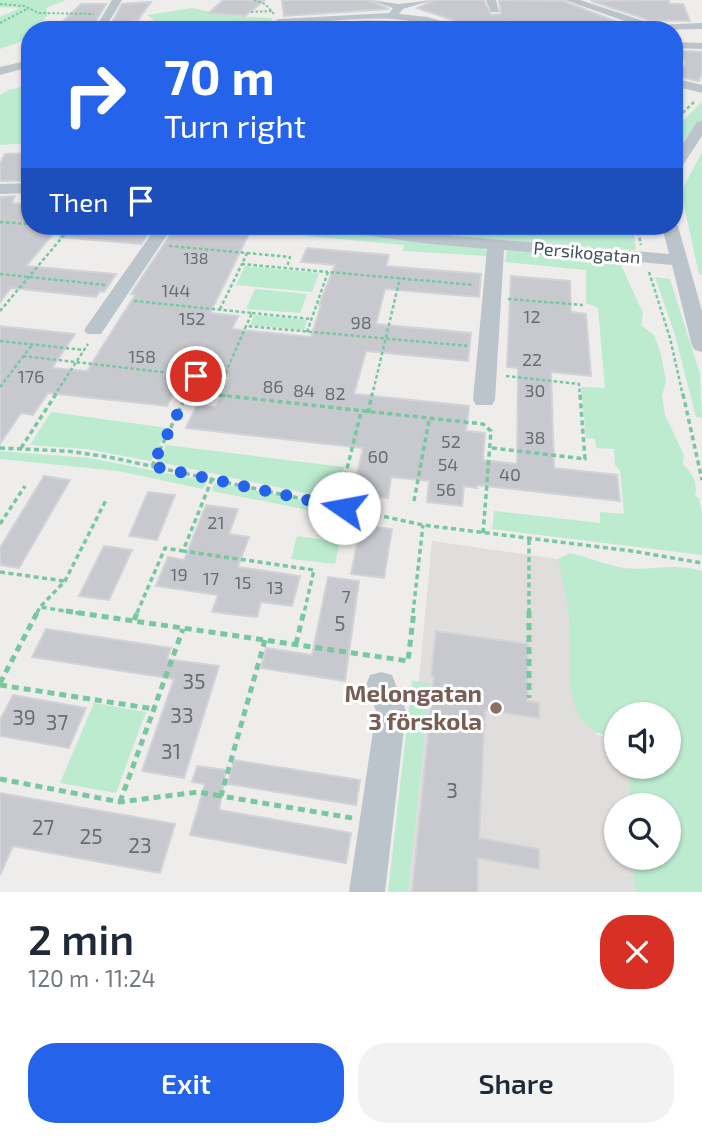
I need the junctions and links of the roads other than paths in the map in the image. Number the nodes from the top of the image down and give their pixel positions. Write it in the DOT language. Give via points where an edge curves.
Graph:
graph roads {
  1 [pos="105,0"];
  2 [pos="117,0"];
  3 [pos="375,0"];
  4 [pos="428,0"];
  5 [pos="570,0"];
  6 [pos="335,6"];
  7 [pos="675,11"];
  8 [pos="395,12"];
  9 [pos="345,18"];
  10 [pos="105,21"];
  11 [pos="274,21"];
  12 [pos="434,21"];
  13 [pos="634,21"];
  14 [pos="689,26"];
  15 [pos="702,26"];
  16 [pos="683,27"];
  17 [pos="683,45"];
  18 [pos="702,46"];
  19 [pos="21,65"];
  20 [pos="0,71"];
  21 [pos="683,84"];
  22 [pos="702,89"];
  23 [pos="702,125"];
  24 [pos="702,137"];
  25 [pos="688,145"];
  26 [pos="683,153"];
  27 [pos="21,188"];
  28 [pos="0,189"];
  29 [pos="159,235"];
  30 [pos="409,235"];
  31 [pos="672,235"];
  32 [pos="496,246"];
  33 [pos="678,260"];
  34 [pos="94,330"];
  35 [pos="702,346"];
  36 [pos="484,400"];
  37 [pos="381,685"];
  38 [pos="367,892"];
  1 -- 2 [label="street"];
  2 -- 10 [label="street"];
  3 -- 8 [label="street"];
  4 -- 8 [label="street"];
  5 -- 13 [label="street"];
  6 -- 9 [label="street"];
  7 -- 14 [label="street"];
  8 -- 9 [label="street"];
  8 -- 12 [label="street"];
  9 -- 11 [label="street"];
  14 -- 15 [label="street"];
  14 -- 16 [label="street"];
  17 -- 18 [label="street"];
  19 -- 20 [label="street"];
  21 -- 22 [label="street"];
  23 -- 25 [label="street"];
  24 -- 25 [label="street"];
  25 -- 26 [label="street"];
  27 -- 28 [label="street"];
  29 -- 34 [label="street"];
  30 -- 32 [label="street, Persikogatan"];
  31 -- 33 [label="street"];
  32 -- 33 [label="street, Persikogatan"];
  32 -- 36 [label="street"];
  33 -- 35 [label="street"];
  37 -- 38 [label="street" via="391,711"];
}
